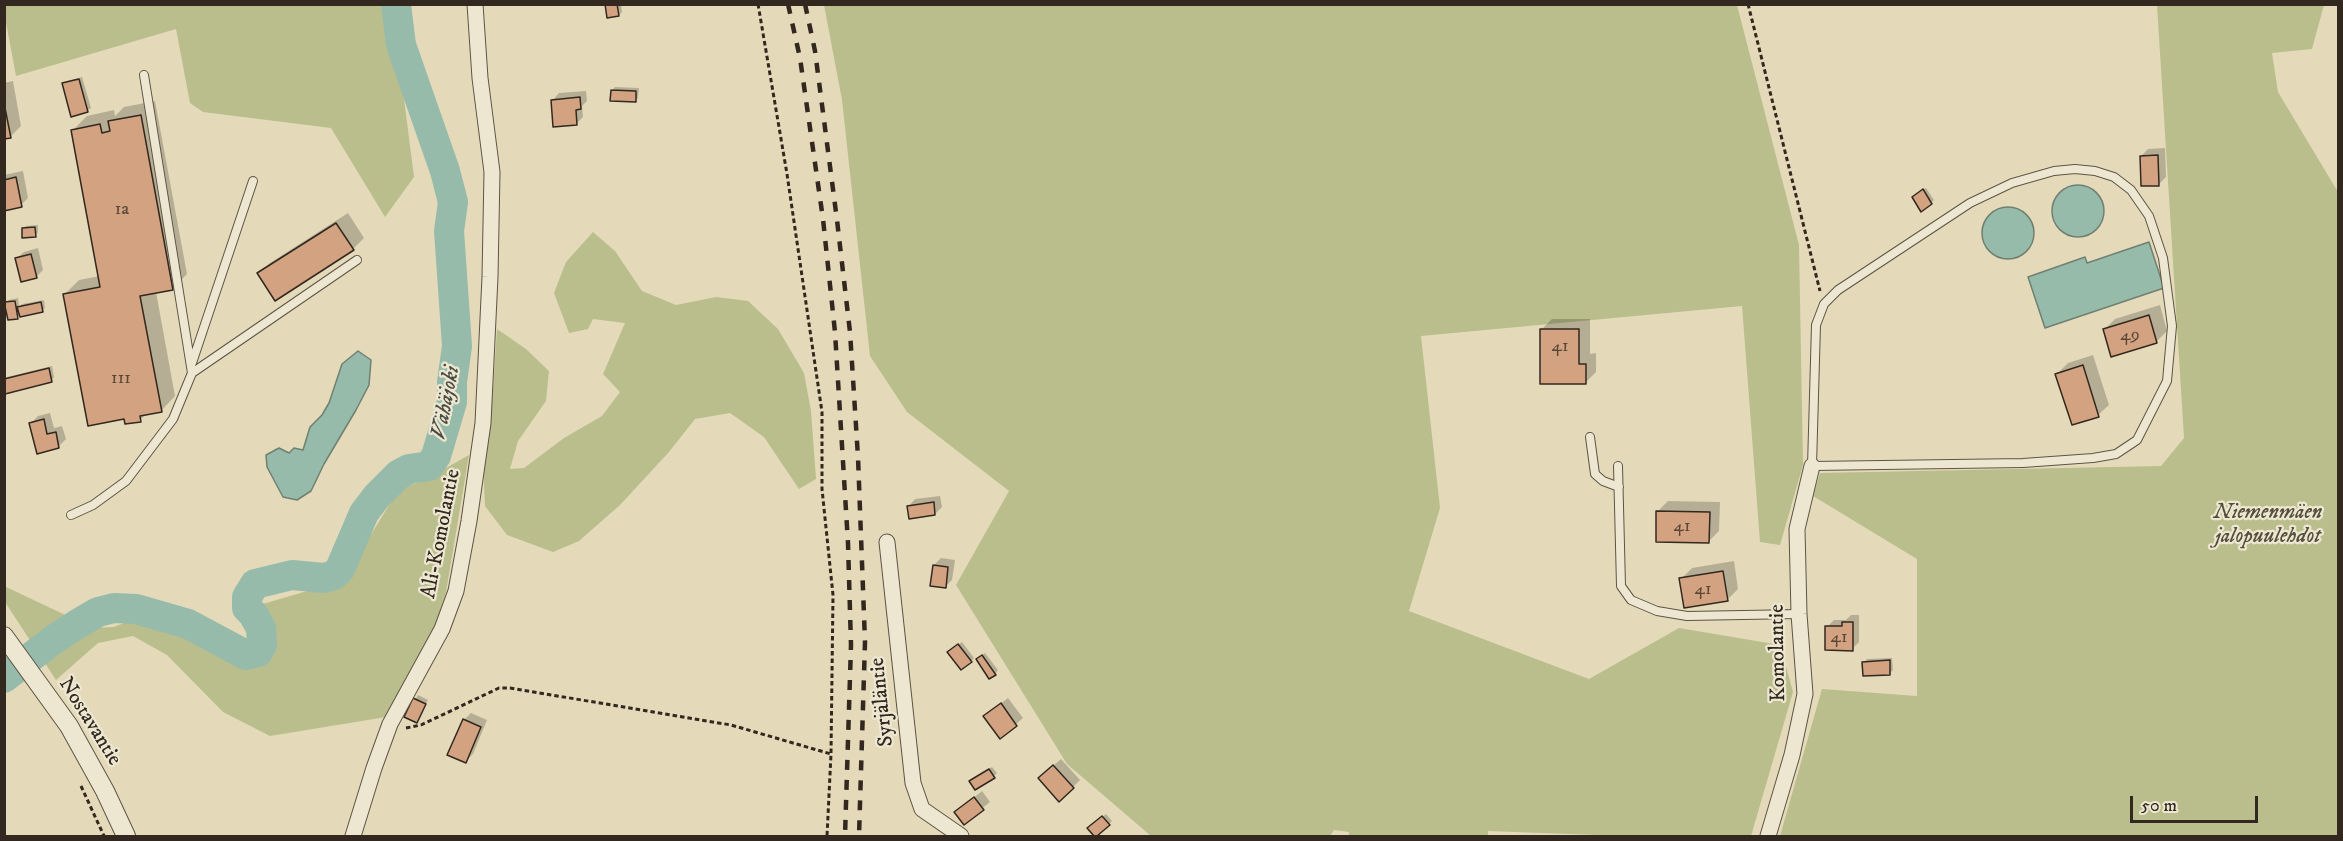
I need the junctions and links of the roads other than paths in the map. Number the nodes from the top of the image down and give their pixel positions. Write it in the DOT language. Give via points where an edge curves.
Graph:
graph roads {
  1 [pos="475,4"];
  2 [pos="144,75"];
  3 [pos="253,181"];
  4 [pos="357,260"];
  5 [pos="192,369"];
  6 [pos="1590,437"];
  7 [pos="1618,466"];
  8 [pos="1812,466"];
  9 [pos="1619,487"];
  10 [pos="71,515"];
  11 [pos="887,542"];
  12 [pos="1799,614"];
  13 [pos="6,638"];
  14 [pos="126,837"];
  15 [pos="352,837"];
  16 [pos="961,837"];
  17 [pos="1768,837"];
  1 -- 15 [label="street, Ali-Komolantie" via="492,172 483,423 469,521 456,591 442,629 387,733"];
  2 -- 5 [label="lane"];
  3 -- 5 [label="lane"];
  4 -- 5 [label="lane"];
  5 -- 10 [label="lane" via="173,419 126,481 93,505"];
  6 -- 9 [label="lane" via="1595,474"];
  7 -- 9 [label="lane"];
  8 -- 8 [label="lane" via="1816,325 1824,304 1838,291 1970,203 2012,183 2075,169 2114,177 2131,190 2149,216 2163,258 2172,326 2167,381 2137,440 2116,454 2023,463"];
  8 -- 12 [label="street, Komolantie" via="1797,529"];
  9 -- 12 [label="lane" via="1621,586 1631,600 1657,611 1687,616"];
  11 -- 16 [label="street, Syrjäläntie" via="913,783 922,809"];
  12 -- 17 [label="street, Komolantie" via="1805,694"];
  13 -- 14 [label="street, Nostavantie" via="69,726"];
}
